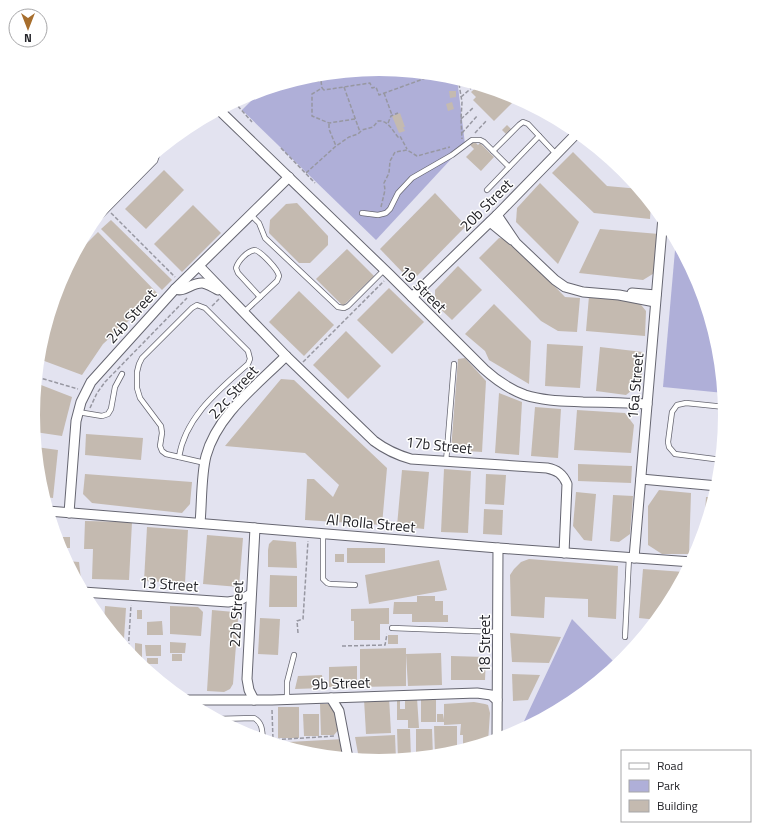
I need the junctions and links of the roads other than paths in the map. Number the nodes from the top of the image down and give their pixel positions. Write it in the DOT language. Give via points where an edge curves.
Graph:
graph roads {
  1 [pos="223,114"];
  2 [pos="539,136"];
  3 [pos="573,137"];
  4 [pos="493,151"];
  5 [pos="556,154"];
  6 [pos="155,161"];
  7 [pos="509,167"];
  8 [pos="289,177"];
  9 [pos="487,190"];
  10 [pos="110,207"];
  11 [pos="362,213"];
  12 [pos="251,215"];
  13 [pos="497,215"];
  14 [pos="490,222"];
  15 [pos="662,226"];
  16 [pos="516,243"];
  17 [pos="199,266"];
  18 [pos="387,272"];
  19 [pos="178,286"];
  20 [pos="221,296"];
  21 [pos="260,297"];
  22 [pos="412,297"];
  23 [pos="656,298"];
  24 [pos="243,313"];
  25 [pos="286,356"];
  26 [pos="454,364"];
  27 [pos="122,374"];
  28 [pos="647,404"];
  29 [pos="719,406"];
  30 [pos="78,412"];
  31 [pos="179,457"];
  32 [pos="716,459"];
  33 [pos="446,462"];
  34 [pos="205,463"];
  35 [pos="641,478"];
  36 [pos="711,485"];
  37 [pos="54,512"];
  38 [pos="69,513"];
  39 [pos="200,523"];
  40 [pos="255,528"];
  41 [pos="323,534"];
  42 [pos="498,548"];
  43 [pos="564,553"];
  44 [pos="631,557"];
  45 [pos="686,561"];
  46 [pos="355,584"];
  47 [pos="90,593"];
  48 [pos="251,594"];
  49 [pos="392,628"];
  50 [pos="498,632"];
  51 [pos="625,638"];
  52 [pos="294,656"];
  53 [pos="331,698"];
  54 [pos="287,699"];
  55 [pos="196,700"];
  56 [pos="254,700"];
  57 [pos="497,700"];
  58 [pos="228,719"];
  59 [pos="497,733"];
  60 [pos="263,734"];
  61 [pos="347,753"];
  1 -- 8 [label="street, 19 Street"];
  2 -- 4 [label="lane" via="523,122"];
  2 -- 5 [label="lane"];
  2 -- 7 [label="lane"];
  3 -- 5 [label="street, 20b Street"];
  4 -- 7 [label="lane"];
  4 -- 11 [label="lane" via="480,140 472,140 412,178 398,193 386,213"];
  5 -- 13 [label="street, 20b Street"];
  6 -- 10 [label="lane"];
  7 -- 9 [label="lane"];
  8 -- 12 [label="street, 24b Street"];
  8 -- 18 [label="street, 19 Street"];
  12 -- 17 [label="street, 24b Street"];
  12 -- 18 [label="lane" via="259,223 265,238 338,307 348,306"];
  13 -- 14 [label="street, 20b Street"];
  13 -- 16 [label="street"];
  14 -- 16 [label="street"];
  14 -- 22 [label="street, 20b Street"];
  15 -- 23 [label="street, 16a Street"];
  16 -- 23 [label="street" via="565,287 634,299"];
  17 -- 19 [label="street, 24b Street"];
  17 -- 20 [label="street, 17b Street"];
  18 -- 22 [label="street, 19 Street"];
  19 -- 20 [label="street, 17b Street" via="182,290 201,283 208,285"];
  19 -- 30 [label="street, 24b Street" via="98,374 85,392"];
  20 -- 24 [label="street, 17b Street"];
  21 -- 21 [label="lane" via="279,276 259,252 254,250 250,251 236,268"];
  21 -- 24 [label="lane"];
  22 -- 28 [label="street, 19 Street" via="484,369 510,388 526,395 558,401"];
  23 -- 28 [label="street, 16a Street"];
  24 -- 25 [label="street, 17b Street"];
  25 -- 33 [label="street, 17b Street" via="383,447 411,459"];
  25 -- 34 [label="street, 22c Street" via="225,419 212,440"];
  26 -- 33 [label="lane"];
  27 -- 30 [label="lane" via="113,394 110,412 105,416"];
  28 -- 35 [label="street, 16a Street"];
  29 -- 32 [label="lane" via="686,403 677,405 672,412 668,442 668,447 675,454"];
  30 -- 38 [label="street, 24b Street"];
  31 -- 31 [label="lane" via="164,453 160,449 161,426 140,398 137,388 138,368 142,358 192,308 200,305 248,352 250,359 193,420 183,437"];
  31 -- 34 [label="lane"];
  33 -- 43 [label="street, 17b Street" via="547,468 562,474 567,484"];
  34 -- 39 [label="street, 22c Street"];
  35 -- 36 [label="street"];
  35 -- 44 [label="street, 16a Street"];
  37 -- 38 [label="street, Al Rolla Street"];
  38 -- 39 [label="street, Al Rolla Street"];
  39 -- 40 [label="street, Al Rolla Street"];
  40 -- 41 [label="street, Al Rolla Street"];
  40 -- 48 [label="street, 22b Street"];
  41 -- 42 [label="street, Al Rolla Street"];
  41 -- 46 [label="lane" via="323,579 330,584"];
  42 -- 43 [label="street, Al Rolla Street"];
  42 -- 50 [label="street, 18 Street"];
  43 -- 44 [label="street, Al Rolla Street"];
  44 -- 45 [label="street, Al Rolla Street"];
  44 -- 51 [label="lane"];
  47 -- 48 [label="street, 13 Street" via="228,602 240,600"];
  48 -- 56 [label="street, 22b Street" via="247,679"];
  49 -- 50 [label="lane"];
  50 -- 57 [label="street, 18 Street"];
  52 -- 54 [label="lane" via="287,682"];
  53 -- 54 [label="street, 9b Street"];
  53 -- 57 [label="street, 9b Street" via="477,693 491,695"];
  53 -- 61 [label="street" via="339,711"];
  54 -- 56 [label="street, 9b Street"];
  55 -- 56 [label="street, 9b Street"];
  57 -- 59 [label="street, 18 Street"];
  58 -- 60 [label="lane" via="254,718 262,726"];
}
